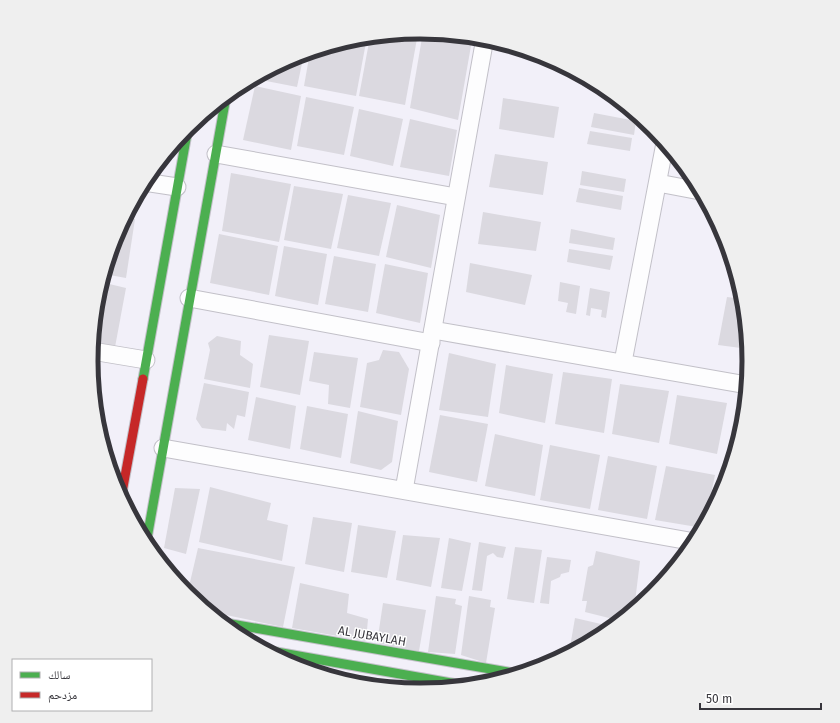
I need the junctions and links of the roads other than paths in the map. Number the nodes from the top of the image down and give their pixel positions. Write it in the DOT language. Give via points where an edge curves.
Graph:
graph roads {
  1 [pos="484,45"];
  2 [pos="224,106"];
  3 [pos="186,140"];
  4 [pos="664,151"];
  5 [pos="216,154"];
  6 [pos="151,183"];
  7 [pos="658,183"];
  8 [pos="177,187"];
  9 [pos="693,190"];
  10 [pos="456,197"];
  11 [pos="189,298"];
  12 [pos="432,336"];
  13 [pos="98,352"];
  14 [pos="146,360"];
  15 [pos="624,362"];
  16 [pos="742,384"];
  17 [pos="163,448"];
  18 [pos="123,487"];
  19 [pos="404,490"];
  20 [pos="148,534"];
  21 [pos="688,541"];
  22 [pos="234,624"];
  23 [pos="282,653"];
  24 [pos="507,672"];
  25 [pos="448,682"];
  1 -- 10 [label="street"];
  2 -- 5 [label="street"];
  3 -- 8 [label="street"];
  4 -- 7 [label="street"];
  5 -- 10 [label="street"];
  5 -- 11 [label="street"];
  6 -- 8 [label="street"];
  7 -- 9 [label="street"];
  7 -- 15 [label="street"];
  8 -- 14 [label="street"];
  10 -- 12 [label="street"];
  11 -- 12 [label="street"];
  11 -- 17 [label="street"];
  12 -- 15 [label="street"];
  12 -- 19 [label="street"];
  13 -- 14 [label="street"];
  14 -- 18 [label="street"];
  15 -- 16 [label="street"];
  17 -- 19 [label="street"];
  17 -- 20 [label="street"];
  19 -- 21 [label="street"];
  22 -- 24 [label="street, AL JUBAYLAH"];
  23 -- 25 [label="street"];
}
